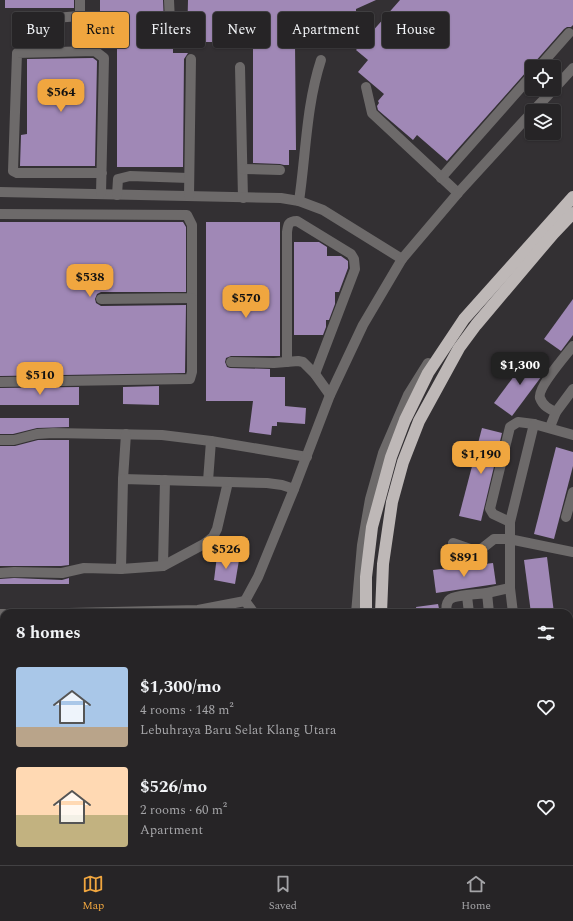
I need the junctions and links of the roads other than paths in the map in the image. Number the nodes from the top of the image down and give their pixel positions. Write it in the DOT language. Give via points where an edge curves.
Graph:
graph roads {
  1 [pos="80,0"];
  2 [pos="169,0"];
  3 [pos="170,12"];
  4 [pos="64,17"];
  5 [pos="569,33"];
  6 [pos="191,59"];
  7 [pos="321,60"];
  8 [pos="545,60"];
  9 [pos="240,68"];
  10 [pos="573,68"];
  11 [pos="561,81"];
  12 [pos="525,83"];
  13 [pos="366,87"];
  14 [pos="548,96"];
  15 [pos="540,104"];
  16 [pos="525,121"];
  17 [pos="243,169"];
  18 [pos="280,170"];
  19 [pos="102,173"];
  20 [pos="189,178"];
  21 [pos="441,178"];
  22 [pos="0,192"];
  23 [pos="458,193"];
  24 [pos="100,194"];
  25 [pos="117,195"];
  26 [pos="189,196"];
  27 [pos="573,196"];
  28 [pos="243,198"];
  29 [pos="299,201"];
  30 [pos="573,213"];
  31 [pos="0,214"];
  32 [pos="402,259"];
  33 [pos="192,298"];
  34 [pos="102,299"];
  35 [pos="464,319"];
  36 [pos="573,346"];
  37 [pos="231,362"];
  38 [pos="287,362"];
  39 [pos="315,374"];
  40 [pos="0,382"];
  41 [pos="573,389"];
  42 [pos="330,395"];
  43 [pos="556,412"];
  44 [pos="534,424"];
  45 [pos="550,427"];
  46 [pos="126,434"];
  47 [pos="573,435"];
  48 [pos="0,440"];
  49 [pos="211,441"];
  50 [pos="307,457"];
  51 [pos="123,479"];
  52 [pos="165,480"];
  53 [pos="208,482"];
  54 [pos="228,482"];
  55 [pos="294,489"];
  56 [pos="573,492"];
  57 [pos="566,517"];
  58 [pos="510,522"];
  59 [pos="509,539"];
  60 [pos="453,543"];
  61 [pos="573,552"];
  62 [pos="163,566"];
  63 [pos="121,569"];
  64 [pos="0,574"];
  65 [pos="510,588"];
  66 [pos="487,593"];
  67 [pos="467,596"];
  68 [pos="245,601"];
  69 [pos="203,609"];
  70 [pos="251,609"];
  71 [pos="356,609"];
  72 [pos="366,609"];
  73 [pos="380,609"];
  74 [pos="447,609"];
  75 [pos="469,609"];
  76 [pos="489,609"];
  77 [pos="513,609"];
  1 -- 4 [label="street" via="80,16"];
  2 -- 3 [label="street"];
  5 -- 8 [label="street"];
  6 -- 20 [label="street"];
  7 -- 29 [label="street" via="310,100"];
  9 -- 17 [label="street"];
  10 -- 11 [label="street"];
  12 -- 21 [label="street"];
  13 -- 21 [label="street" via="372,113"];
  14 -- 15 [label="street"];
  16 -- 23 [label="street"];
  17 -- 18 [label="street"];
  17 -- 28 [label="street"];
  19 -- 19 [label="street" via="104,58 95,51 16,53 12,172"];
  19 -- 24 [label="street"];
  20 -- 25 [label="street" via="130,176 118,179"];
  20 -- 26 [label="street"];
  21 -- 23 [label="street"];
  22 -- 24 [label="street"];
  23 -- 32 [label="street"];
  24 -- 25 [label="street"];
  25 -- 26 [label="street"];
  26 -- 28 [label="street"];
  27 -- 35 [label="highway"];
  28 -- 29 [label="street" via="281,198"];
  29 -- 32 [label="street" via="323,210"];
  30 -- 73 [label="highway" via="476,324 459,348 419,421 403,462 392,502 383,564"];
  31 -- 33 [label="street" via="187,215 192,225"];
  32 -- 42 [label="street" via="362,325"];
  33 -- 34 [label="street"];
  33 -- 40 [label="street" via="190,379"];
  35 -- 71 [label="street" via="430,360 408,395 383,452 370,499 362,545"];
  35 -- 72 [label="highway" via="428,373 405,420 391,457 372,527 366,577"];
  36 -- 43 [label="street" via="541,388 539,397 544,406"];
  37 -- 38 [label="street"];
  38 -- 39 [label="street" via="303,362"];
  38 -- 39 [label="street" via="287,232 288,224 297,221 351,254 354,259 355,269"];
  39 -- 42 [label="street"];
  41 -- 43 [label="street"];
  42 -- 50 [label="street"];
  43 -- 45 [label="street"];
  44 -- 45 [label="street"];
  44 -- 58 [label="street"];
  44 -- 58 [label="street" via="518,422 510,427 490,509 493,514"];
  45 -- 47 [label="street"];
  46 -- 48 [label="street" via="37,434 14,440"];
  46 -- 49 [label="street"];
  46 -- 51 [label="street"];
  49 -- 50 [label="street"];
  49 -- 53 [label="street"];
  50 -- 55 [label="street"];
  51 -- 52 [label="street"];
  51 -- 63 [label="street"];
  52 -- 53 [label="street"];
  52 -- 62 [label="street"];
  53 -- 54 [label="street"];
  54 -- 55 [label="street" via="267,483"];
  54 -- 62 [label="street" via="213,537"];
  55 -- 68 [label="street" via="258,577"];
  56 -- 57 [label="street"];
  58 -- 59 [label="street"];
  59 -- 60 [label="street" via="494,540 480,550"];
  59 -- 61 [label="street"];
  59 -- 65 [label="street"];
  62 -- 63 [label="street"];
  63 -- 64 [label="street" via="84,568 62,573"];
  65 -- 66 [label="street"];
  65 -- 77 [label="street"];
  66 -- 67 [label="street"];
  66 -- 76 [label="street"];
  67 -- 74 [label="street" via="453,597 448,601"];
  67 -- 75 [label="street"];
  68 -- 69 [label="street"];
  68 -- 70 [label="street"];
}
